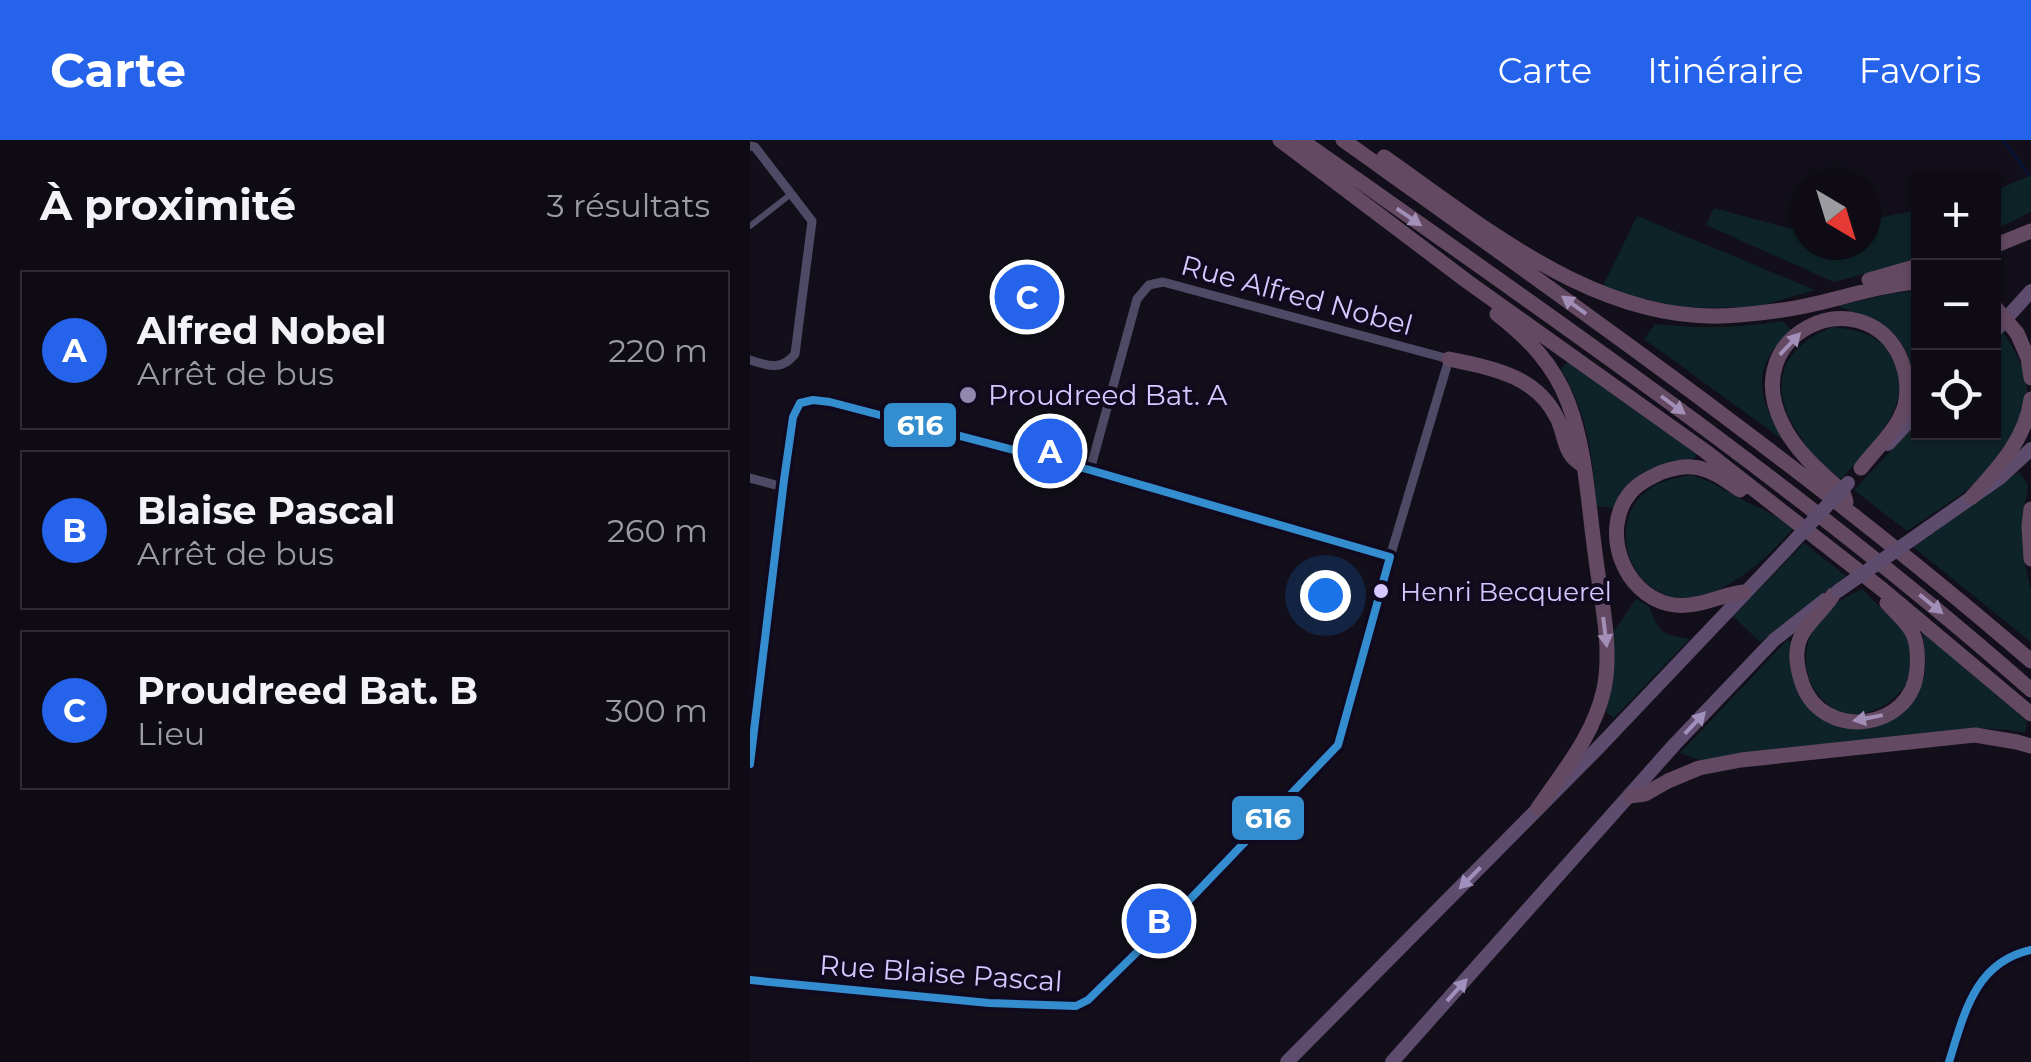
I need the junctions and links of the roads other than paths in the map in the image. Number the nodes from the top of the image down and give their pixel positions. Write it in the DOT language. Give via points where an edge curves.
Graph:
graph roads {
  1 [pos="1280,140"];
  2 [pos="1301,140"];
  3 [pos="1342,140"];
  4 [pos="1360,140"];
  5 [pos="750,146"];
  6 [pos="791,194"];
  7 [pos="750,226"];
  8 [pos="2031,230"];
  9 [pos="2001,243"];
  10 [pos="1911,268"];
  11 [pos="1468,282"];
  12 [pos="1911,283"];
  13 [pos="2031,292"];
  14 [pos="1814,304"];
  15 [pos="2001,315"];
  16 [pos="2001,324"];
  17 [pos="1448,359"];
  18 [pos="750,360"];
  19 [pos="2031,378"];
  20 [pos="2031,399"];
  21 [pos="1911,419"];
  22 [pos="2031,450"];
  23 [pos="1584,466"];
  24 [pos="1862,468"];
  25 [pos="1090,470"];
  26 [pos="750,478"];
  27 [pos="783,487"];
  28 [pos="1754,489"];
  29 [pos="1972,497"];
  30 [pos="1848,510"];
  31 [pos="2031,510"];
  32 [pos="1390,556"];
  33 [pos="2031,559"];
  34 [pos="1883,590"];
  35 [pos="1744,592"];
  36 [pos="1836,593"];
  37 [pos="2031,661"];
  38 [pos="2031,690"];
  39 [pos="2031,714"];
  40 [pos="2031,746"];
  41 [pos="750,764"];
  42 [pos="1630,796"];
  43 [pos="1538,808"];
  44 [pos="750,980"];
  45 [pos="1287,1062"];
  46 [pos="1392,1062"];
  1 -- 11 [label="highway"];
  2 -- 38 [label="highway, one-way" via="1646,384 1836,528"];
  30 -- 3 [label="highway, one-way"];
  4 -- 14 [label="highway" via="1544,265 1630,303 1681,315 1734,316"];
  5 -- 6 [label="street"];
  6 -- 7 [label="street"];
  6 -- 18 [label="street" via="812,221 796,354 780,367"];
  8 -- 9 [label="highway"];
  10 -- 14 [label="highway" via="1827,293"];
  11 -- 23 [label="highway" via="1550,368 1568,402"];
  11 -- 28 [label="highway"];
  12 -- 14 [label="highway"];
  13 -- 16 [label="main road"];
  15 -- 19 [label="highway, bridge" via="2028,358"];
  17 -- 23 [label="highway" via="1499,369 1528,384 1551,406 1570,454"];
  17 -- 25 [label="street, Rue Alfred Nobel" via="1163,282 1149,285 1136,298"];
  17 -- 32 [label="street, Rue Blaise Pascal"];
  20 -- 29 [label="highway" via="2008,455"];
  21 -- 24 [label="main road"];
  22 -- 29 [label="main road"];
  23 -- 43 [label="highway, one-way" via="1607,648 1604,686 1586,738"];
  30 -- 24 [label="highway, one-way" via="1843,492 1793,442 1772,396 1779,352 1822,322 1846,320 1876,329 1904,366 1900,416"];
  24 -- 35 [label="main road, bridge"];
  25 -- 27 [label="street" via="813,400 800,403 793,417"];
  25 -- 32 [label="street"];
  26 -- 27 [label="street"];
  27 -- 41 [label="street"];
  28 -- 34 [label="highway"];
  28 -- 35 [label="highway" via="1741,490 1692,466 1671,469 1630,493 1616,534 1632,580 1664,604 1707,603"];
  29 -- 36 [label="main road, bridge"];
  30 -- 37 [label="highway"];
  31 -- 33 [label="highway"];
  32 -- 44 [label="street, Rue Blaise Pascal" via="1338,745 1088,1000 1076,1006 990,1003"];
  34 -- 36 [label="highway, one-way" via="1913,634 1916,678 1908,697 1867,722 1842,722 1820,710 1797,670 1806,628"];
  34 -- 39 [label="highway"];
  35 -- 43 [label="main road"];
  42 -- 36 [label="main road, one-way" via="1774,640"];
  40 -- 42 [label="highway" via="1974,736 1741,760 1700,768"];
  46 -- 42 [label="main road, one-way"];
  43 -- 45 [label="main road, one-way"];
}
